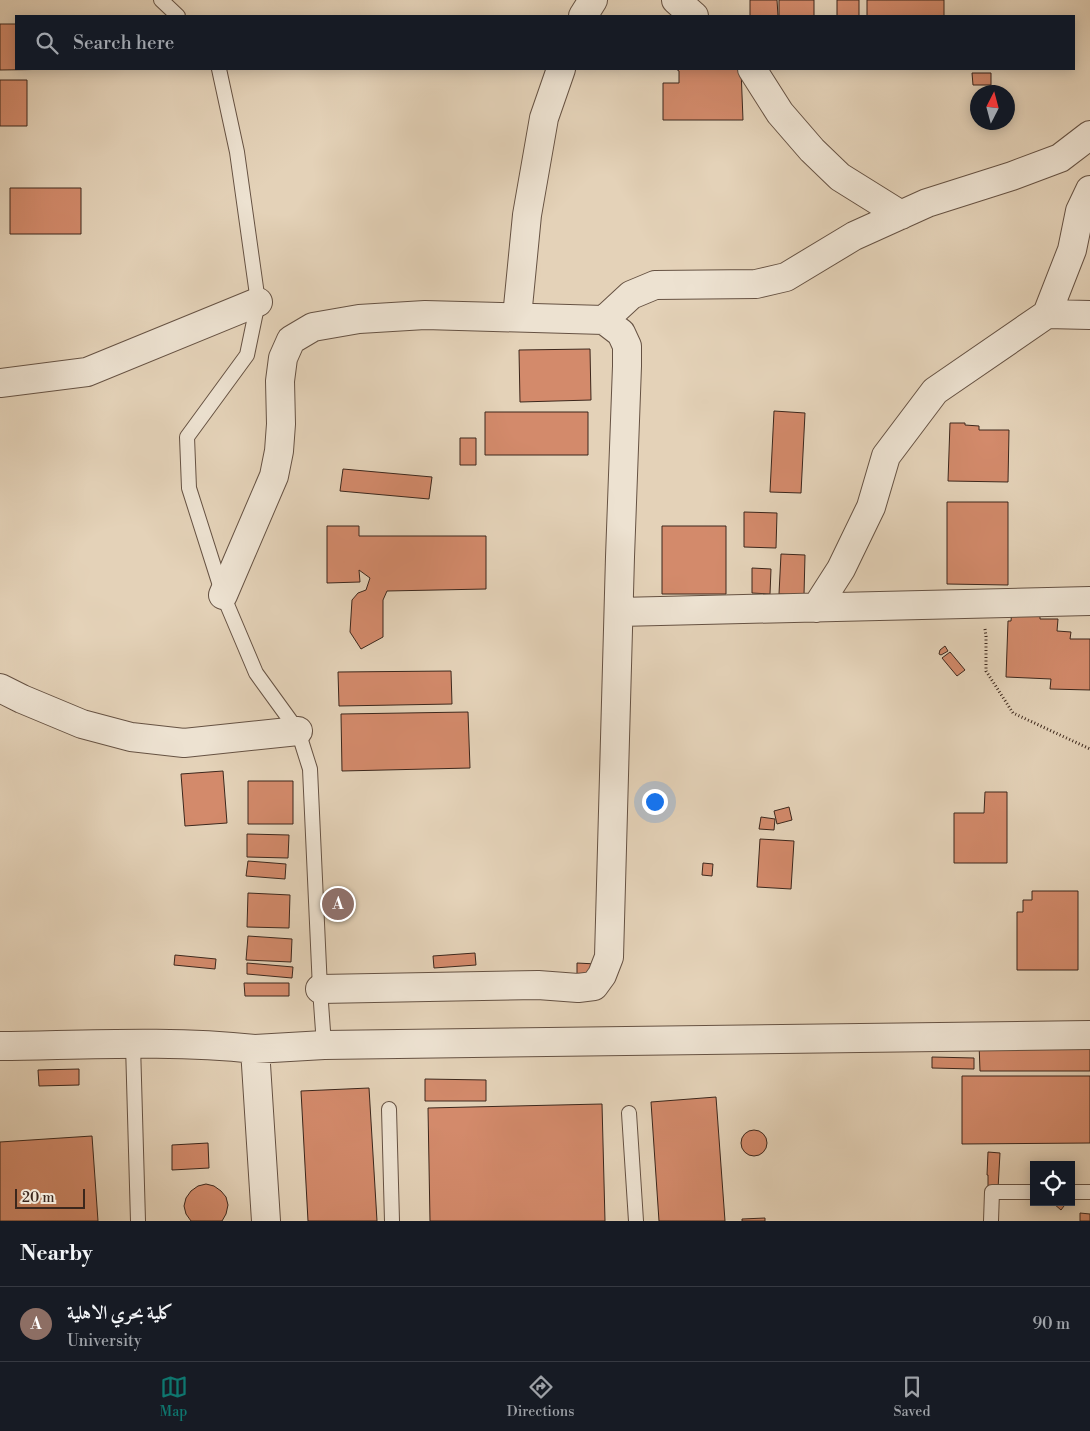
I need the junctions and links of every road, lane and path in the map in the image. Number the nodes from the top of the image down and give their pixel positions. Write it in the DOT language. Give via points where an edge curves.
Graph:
graph roads {
  1 [pos="160,0"];
  2 [pos="593,0"];
  3 [pos="676,0"];
  4 [pos="177,15"];
  5 [pos="584,15"];
  6 [pos="693,15"];
  7 [pos="219,70"];
  8 [pos="561,70"];
  9 [pos="753,70"];
  10 [pos="1090,135"];
  11 [pos="1090,190"];
  12 [pos="901,215"];
  13 [pos="258,302"];
  14 [pos="1048,314"];
  15 [pos="1090,315"];
  16 [pos="517,317"];
  17 [pos="604,320"];
  18 [pos="0,383"];
  19 [pos="223,595"];
  20 [pos="1090,601"];
  21 [pos="980,604"];
  22 [pos="816,608"];
  23 [pos="618,612"];
  24 [pos="0,688"];
  25 [pos="298,731"];
  26 [pos="1090,749"];
  27 [pos="320,989"];
  28 [pos="1090,1034"];
  29 [pos="133,1045"];
  30 [pos="324,1045"];
  31 [pos="0,1046"];
  32 [pos="255,1049"];
  33 [pos="389,1109"];
  34 [pos="629,1113"];
  35 [pos="1030,1192"];
  36 [pos="1075,1192"];
  37 [pos="1090,1192"];
  38 [pos="138,1221"];
  39 [pos="266,1221"];
  40 [pos="392,1221"];
  41 [pos="636,1221"];
  42 [pos="991,1221"];
  1 -- 4 [label="lane"];
  2 -- 5 [label="street"];
  3 -- 6 [label="street"];
  7 -- 13 [label="lane" via="237,152"];
  8 -- 16 [label="street" via="544,118 527,215"];
  9 -- 12 [label="street" via="780,113 812,150 840,177"];
  10 -- 12 [label="street" via="1060,158 927,203"];
  11 -- 14 [label="street" via="1080,210 1072,250"];
  12 -- 17 [label="street" via="854,236 786,277 756,284 655,285 631,295"];
  13 -- 18 [label="street" via="87,372"];
  13 -- 19 [label="lane" via="247,355 187,438 189,488"];
  14 -- 15 [label="street"];
  14 -- 22 [label="street" via="935,391 886,456 871,507 841,569"];
  16 -- 17 [label="street"];
  16 -- 19 [label="street" via="425,315 359,319 313,327 291,340 283,358 280,380 281,424 274,476"];
  17 -- 23 [label="street" via="621,333 627,346"];
  19 -- 25 [label="lane" via="256,672"];
  20 -- 21 [label="street"];
  21 -- 22 [label="street"];
  21 -- 26 [label="path" via="986,636 986,671 1013,713"];
  22 -- 23 [label="street"];
  23 -- 27 [label="street" via="608,957 594,986"];
  24 -- 25 [label="street" via="82,724 131,737 184,744"];
  25 -- 27 [label="lane" via="310,769"];
  27 -- 30 [label="lane"];
  28 -- 30 [label="street"];
  29 -- 31 [label="street"];
  29 -- 32 [label="street"];
  29 -- 38 [label="lane"];
  30 -- 32 [label="street"];
  32 -- 39 [label="street"];
  33 -- 40 [label="lane"];
  34 -- 41 [label="lane"];
  35 -- 42 [label="lane" via="992,1192"];
  36 -- 37 [label="lane"];
}
